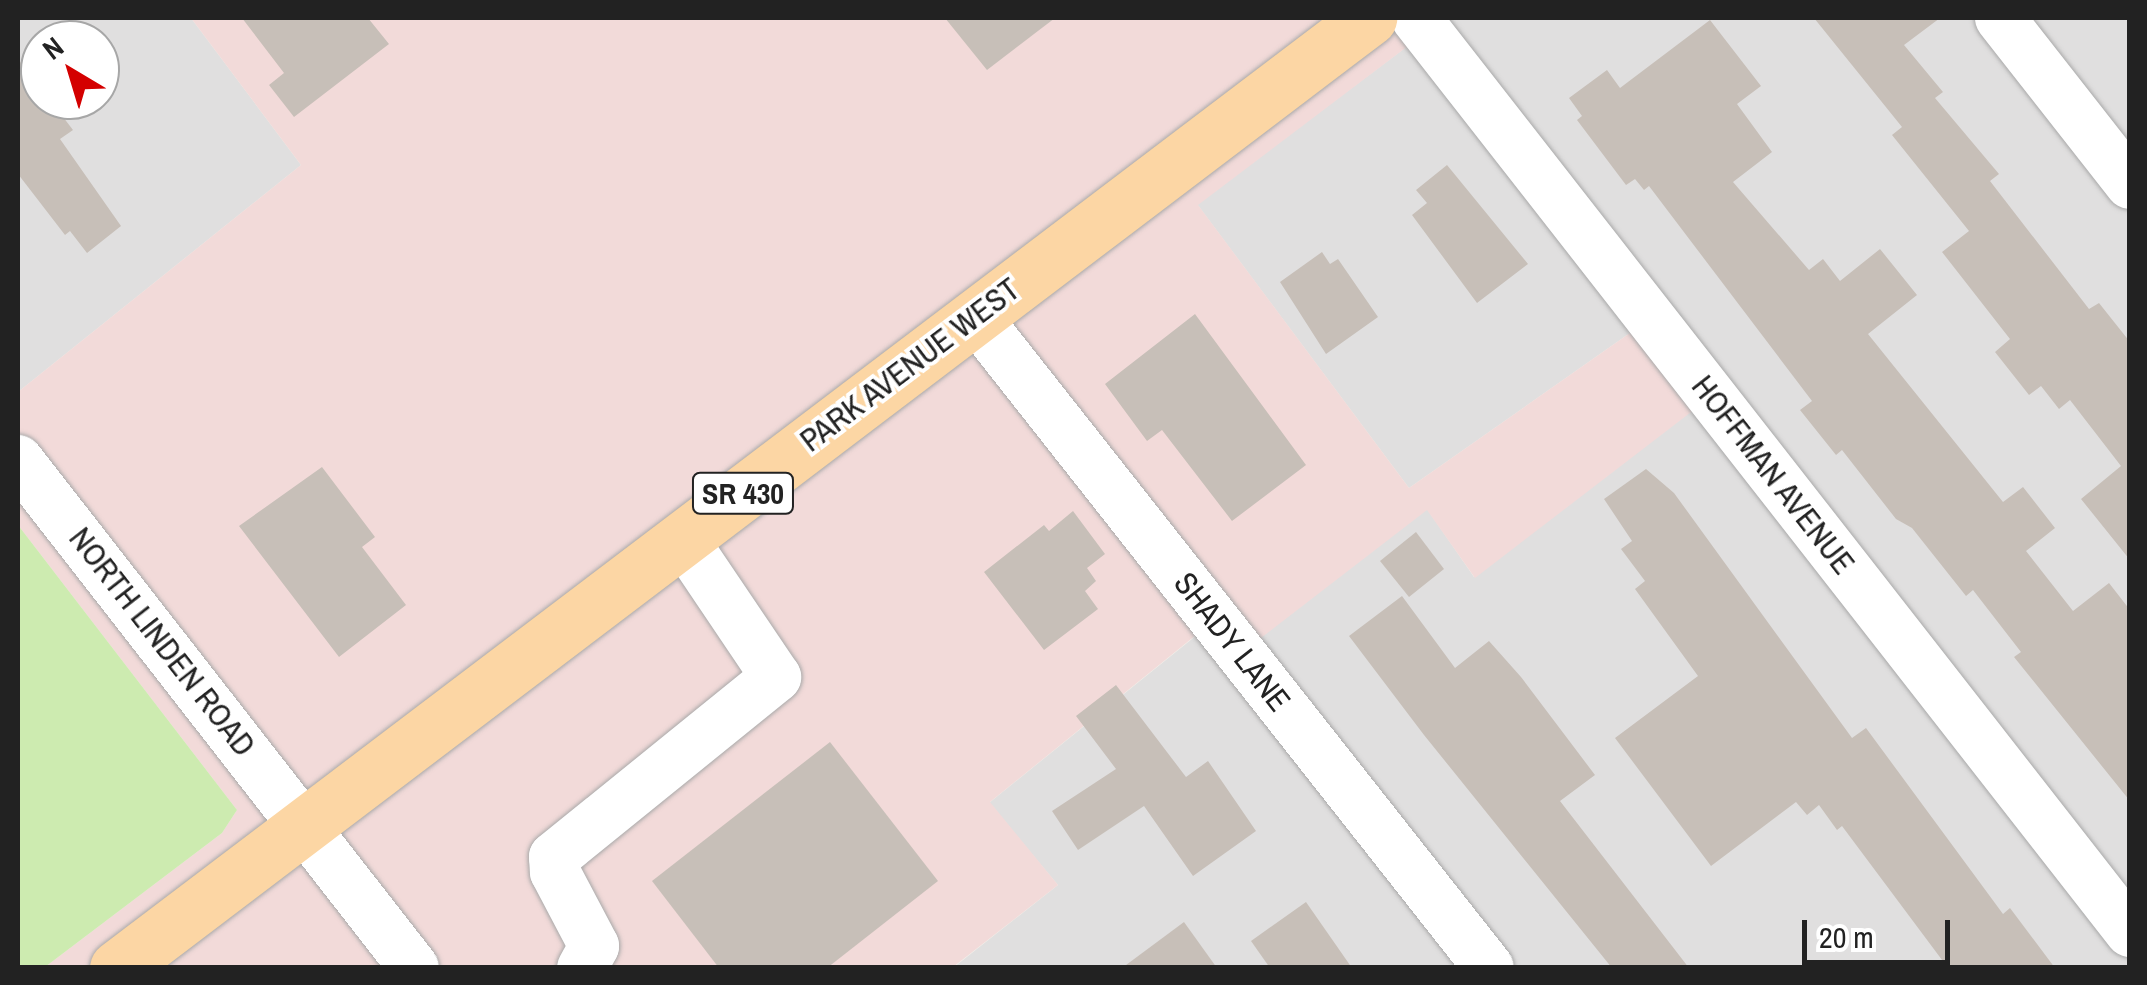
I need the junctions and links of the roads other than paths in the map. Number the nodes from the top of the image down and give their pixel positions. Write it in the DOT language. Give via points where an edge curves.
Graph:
graph roads {
  1 [pos="1369,18"];
  2 [pos="1416,18"];
  3 [pos="2000,18"];
  4 [pos="2130,184"];
  5 [pos="975,316"];
  6 [pos="18,460"];
  7 [pos="683,539"];
  8 [pos="306,824"];
  9 [pos="2130,932"];
  10 [pos="117,968"];
  11 [pos="414,968"];
  12 [pos="582,968"];
  13 [pos="1489,968"];
  1 -- 5 [label="main road, PARK AVENUE WEST / SR 430"];
  2 -- 9 [label="street, HOFFMAN AVENUE"];
  3 -- 4 [label="street"];
  5 -- 7 [label="main road, PARK AVENUE WEST / SR 430"];
  5 -- 13 [label="street, SHADY LANE"];
  6 -- 8 [label="street, NORTH LINDEN ROAD"];
  7 -- 8 [label="main road, PARK AVENUE WEST / SR 430"];
  7 -- 12 [label="street" via="776,677 554,857 594,946"];
  8 -- 10 [label="main road, PARK AVENUE WEST / SR 430"];
  8 -- 11 [label="street, NORTH LINDEN ROAD"];
}
